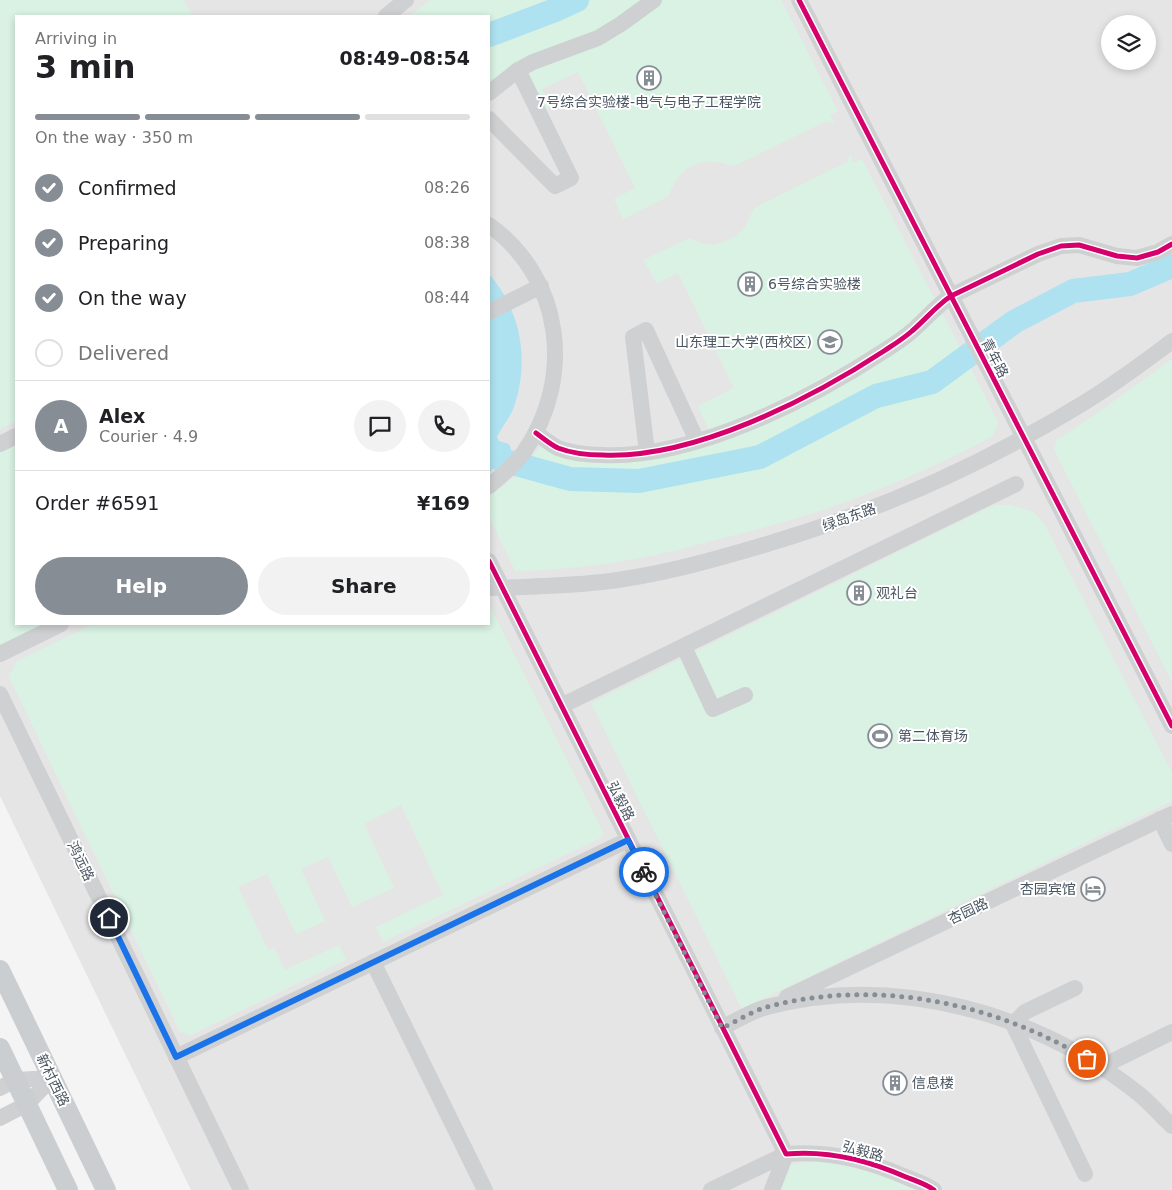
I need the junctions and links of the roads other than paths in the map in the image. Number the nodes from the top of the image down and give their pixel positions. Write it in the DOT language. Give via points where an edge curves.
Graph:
graph roads {
  1 [pos="406,0"];
  2 [pos="654,0"];
  3 [pos="799,0"];
  4 [pos="387,15"];
  5 [pos="518,70"];
  6 [pos="490,92"];
  7 [pos="490,120"];
  8 [pos="490,226"];
  9 [pos="1172,244"];
  10 [pos="541,286"];
  11 [pos="951,296"];
  12 [pos="490,311"];
  13 [pos="1172,341"];
  14 [pos="536,433"];
  15 [pos="15,436"];
  16 [pos="1024,437"];
  17 [pos="697,441"];
  18 [pos="0,444"];
  19 [pos="647,452"];
  20 [pos="1016,484"];
  21 [pos="490,485"];
  22 [pos="490,564"];
  23 [pos="496,588"];
  24 [pos="59,625"];
  25 [pos="684,647"];
  26 [pos="0,654"];
  27 [pos="0,694"];
  28 [pos="745,695"];
  29 [pos="562,706"];
  30 [pos="1172,726"];
  31 [pos="1166,816"];
  32 [pos="628,840"];
  33 [pos="1172,844"];
  34 [pos="373,962"];
  35 [pos="0,970"];
  36 [pos="1075,988"];
  37 [pos="765,1008"];
  38 [pos="1013,1024"];
  39 [pos="722,1028"];
  40 [pos="1172,1032"];
  41 [pos="0,1048"];
  42 [pos="176,1057"];
  43 [pos="1101,1067"];
  44 [pos="52,1078"];
  45 [pos="8,1084"];
  46 [pos="27,1104"];
  47 [pos="0,1118"];
  48 [pos="1172,1126"];
  49 [pos="786,1154"];
  50 [pos="1085,1174"];
  51 [pos="68,1190"];
  52 [pos="106,1190"];
  53 [pos="241,1190"];
  54 [pos="484,1190"];
  55 [pos="711,1190"];
  56 [pos="772,1190"];
  57 [pos="934,1190"];
  1 -- 4 [label="street"];
  2 -- 5 [label="street" via="598,38"];
  3 -- 11 [label="street, 青年路"];
  5 -- 6 [label="street"];
  5 -- 7 [label="street" via="571,178 555,186"];
  8 -- 10 [label="street" via="515,249"];
  9 -- 11 [label="street" via="1137,258 1098,252 1079,245 1061,246"];
  10 -- 12 [label="street"];
  10 -- 14 [label="street" via="553,326 556,369"];
  11 -- 16 [label="street, 青年路"];
  11 -- 17 [label="street" via="911,332 847,373 754,421"];
  13 -- 16 [label="street, 绿岛东路" via="1082,404"];
  14 -- 19 [label="street" via="558,448 586,454 620,456"];
  14 -- 21 [label="street" via="523,454"];
  15 -- 18 [label="street"];
  16 -- 23 [label="street, 绿岛东路" via="873,509 803,534 661,572 602,582"];
  16 -- 30 [label="street, 青年路"];
  17 -- 19 [label="street"];
  17 -- 19 [label="street" via="646,330 632,337"];
  20 -- 25 [label="street"];
  22 -- 23 [label="street, 弘毅路"];
  23 -- 29 [label="street, 弘毅路"];
  24 -- 26 [label="street"];
  25 -- 28 [label="street" via="714,709"];
  25 -- 29 [label="street"];
  27 -- 42 [label="street, 鸿远路"];
  29 -- 32 [label="street, 弘毅路"];
  31 -- 33 [label="street"];
  31 -- 37 [label="street, 杏园路"];
  32 -- 34 [label="street"];
  32 -- 39 [label="street, 弘毅路"];
  34 -- 42 [label="street"];
  34 -- 54 [label="street"];
  35 -- 44 [label="main road, 新村西路"];
  36 -- 38 [label="street" via="1025,1012"];
  37 -- 38 [label="street" via="815,998 870,995 920,998 970,1008"];
  37 -- 39 [label="street"];
  38 -- 43 [label="street" via="1060,1042"];
  38 -- 50 [label="street"];
  39 -- 49 [label="street, 弘毅路"];
  40 -- 43 [label="street"];
  41 -- 45 [label="main road"];
  42 -- 53 [label="street, 鸿远路"];
  43 -- 48 [label="street" via="1140,1095"];
  44 -- 45 [label="street"];
  44 -- 46 [label="street"];
  44 -- 52 [label="main road, 新村西路"];
  45 -- 46 [label="main road"];
  46 -- 47 [label="street"];
  46 -- 51 [label="main road"];
  49 -- 55 [label="street"];
  49 -- 56 [label="street"];
  49 -- 57 [label="street, 弘毅路" via="829,1154 864,1161"];
}
